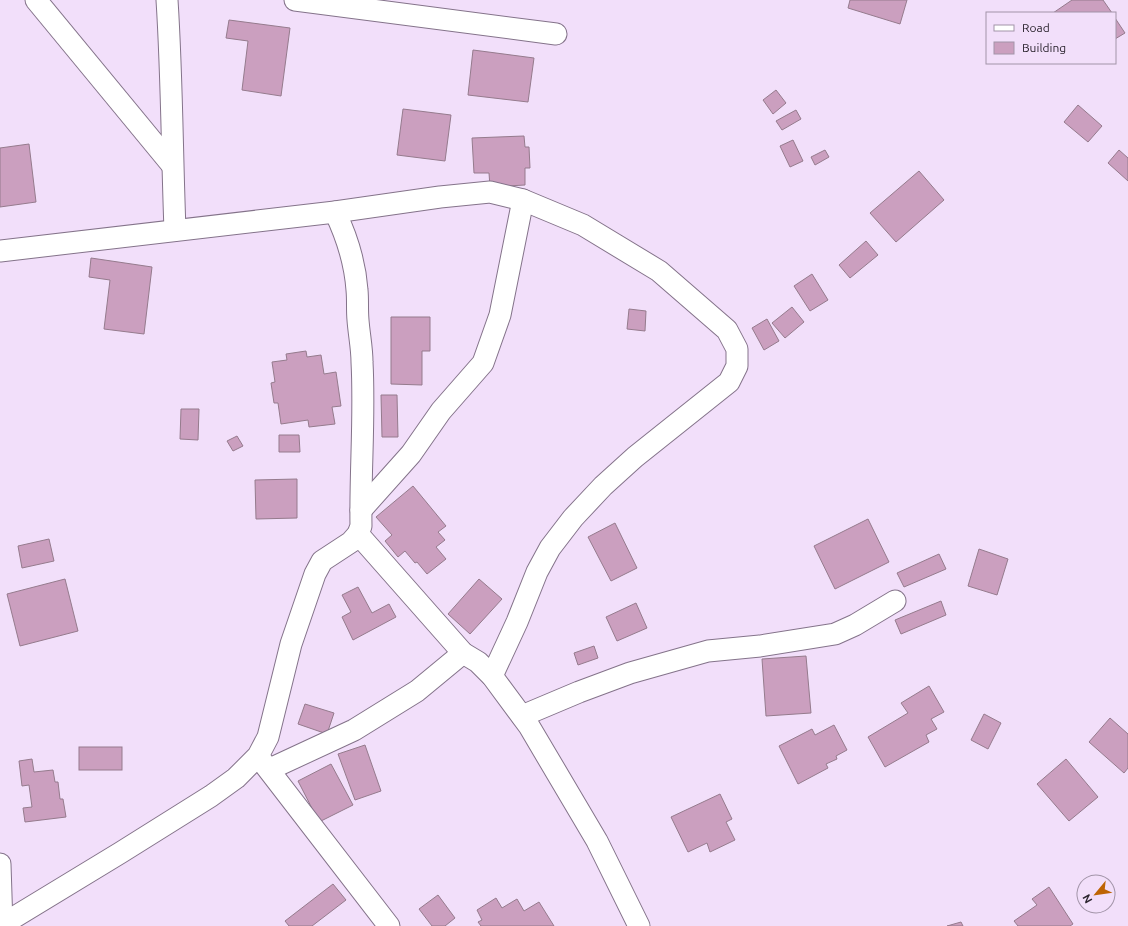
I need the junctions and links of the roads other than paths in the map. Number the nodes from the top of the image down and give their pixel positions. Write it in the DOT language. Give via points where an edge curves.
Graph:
graph roads {
  1 [pos="36,0"];
  2 [pos="167,0"];
  3 [pos="295,0"];
  4 [pos="556,34"];
  5 [pos="172,164"];
  6 [pos="523,200"];
  7 [pos="335,212"];
  8 [pos="175,230"];
  9 [pos="0,251"];
  10 [pos="361,510"];
  11 [pos="358,534"];
  12 [pos="895,602"];
  13 [pos="463,653"];
  14 [pos="492,676"];
  15 [pos="522,716"];
  16 [pos="264,763"];
  17 [pos="0,864"];
  18 [pos="3,926"];
  19 [pos="389,926"];
  20 [pos="639,926"];
  1 -- 5 [label="street"];
  2 -- 5 [label="street" via="171,55"];
  3 -- 4 [label="street"];
  5 -- 8 [label="street"];
  6 -- 7 [label="street" via="490,192 440,196"];
  6 -- 10 [label="street" via="500,315 483,363 441,412 411,454"];
  6 -- 14 [label="street" via="583,225 659,271 728,330 737,349 737,366 729,382 635,457 573,518 550,548 537,572"];
  7 -- 8 [label="street"];
  7 -- 10 [label="street" via="349,244 357,290 363,394"];
  8 -- 9 [label="street"];
  10 -- 11 [label="street"];
  11 -- 13 [label="street"];
  11 -- 16 [label="street" via="351,542 322,561 315,574 291,644"];
  12 -- 15 [label="street" via="835,634 708,651 630,673"];
  13 -- 14 [label="street" via="478,662"];
  13 -- 16 [label="street" via="417,691 354,730"];
  14 -- 15 [label="street"];
  15 -- 20 [label="street" via="597,841"];
  16 -- 18 [label="street" via="236,778"];
  16 -- 19 [label="street"];
  17 -- 18 [label="street"];
}
